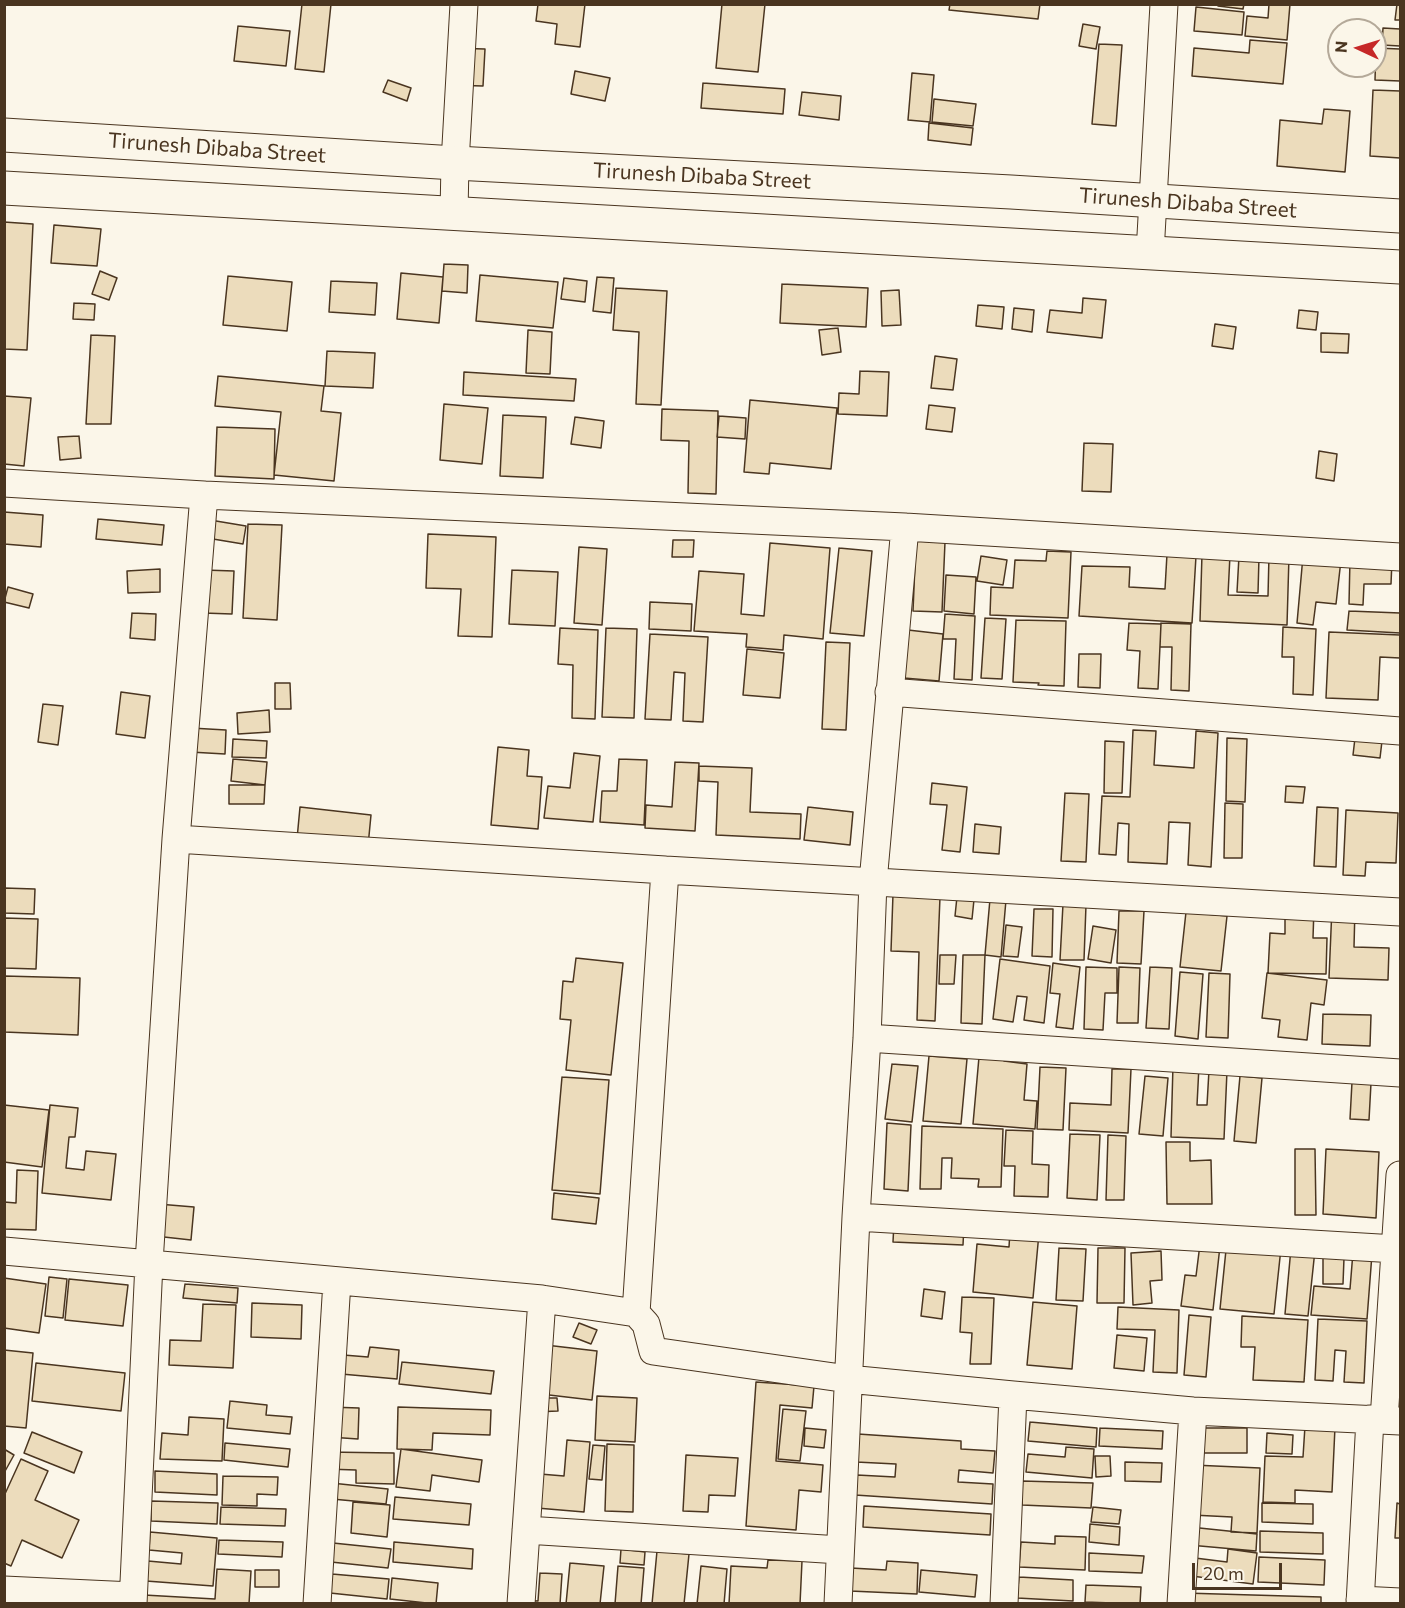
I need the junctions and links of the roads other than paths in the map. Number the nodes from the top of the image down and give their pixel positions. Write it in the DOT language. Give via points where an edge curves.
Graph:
graph roads {
  1 [pos="464,4"];
  2 [pos="1164,4"];
  3 [pos="4,135"];
  4 [pos="455,163"];
  5 [pos="4,188"];
  6 [pos="1154,201"];
  7 [pos="454,213"];
  8 [pos="1401,216"];
  9 [pos="1150,253"];
  10 [pos="1401,267"];
  11 [pos="4,483"];
  12 [pos="204,495"];
  13 [pos="904,527"];
  14 [pos="1401,557"];
  15 [pos="889,692"];
  16 [pos="1401,730"];
  17 [pos="176,839"];
  18 [pos="665,870"];
  19 [pos="873,882"];
  20 [pos="1401,912"];
  21 [pos="867,1038"];
  22 [pos="1401,1073"];
  23 [pos="1401,1175"];
  24 [pos="856,1217"];
  25 [pos="1396,1249"];
  26 [pos="4,1251"];
  27 [pos="149,1263"];
  28 [pos="337,1281"];
  29 [pos="542,1299"];
  30 [pos="636,1313"];
  31 [pos="848,1379"];
  32 [pos="1014,1395"];
  33 [pos="1193,1411"];
  34 [pos="1385,1420"];
  35 [pos="526,1530"];
  36 [pos="840,1550"];
  37 [pos="4,1590"];
  38 [pos="133,1600"];
  39 [pos="1360,1602"];
  40 [pos="1401,1602"];
  41 [pos="317,1604"];
  42 [pos="521,1604"];
  43 [pos="838,1604"];
  44 [pos="1004,1604"];
  45 [pos="1181,1604"];
  1 -- 4 [label="street"];
  2 -- 6 [label="street"];
  3 -- 4 [label="street, Tirunesh Dibaba Street"];
  4 -- 6 [label="street, Tirunesh Dibaba Street"];
  4 -- 7 [label="street"];
  5 -- 7 [label="street"];
  6 -- 8 [label="street, Tirunesh Dibaba Street"];
  6 -- 9 [label="street"];
  7 -- 9 [label="street"];
  9 -- 10 [label="street"];
  11 -- 12 [label="street"];
  12 -- 13 [label="street"];
  12 -- 17 [label="street"];
  13 -- 14 [label="street"];
  13 -- 15 [label="street"];
  15 -- 16 [label="street"];
  15 -- 19 [label="street"];
  17 -- 18 [label="street"];
  17 -- 27 [label="street"];
  18 -- 19 [label="street"];
  18 -- 30 [label="street"];
  19 -- 20 [label="street"];
  19 -- 21 [label="street"];
  21 -- 22 [label="street"];
  21 -- 24 [label="street"];
  23 -- 25 [label="street"];
  24 -- 25 [label="street"];
  24 -- 31 [label="street"];
  25 -- 34 [label="street"];
  26 -- 27 [label="street"];
  27 -- 28 [label="street"];
  27 -- 38 [label="street"];
  28 -- 29 [label="street"];
  28 -- 41 [label="street"];
  29 -- 30 [label="street"];
  29 -- 35 [label="street"];
  30 -- 31 [label="street" via="646,1324 652,1351"];
  31 -- 32 [label="street"];
  31 -- 36 [label="street"];
  32 -- 33 [label="street"];
  32 -- 44 [label="street"];
  33 -- 34 [label="street"];
  33 -- 45 [label="street"];
  34 -- 39 [label="street"];
  35 -- 36 [label="street"];
  35 -- 42 [label="street"];
  36 -- 43 [label="street"];
  37 -- 38 [label="street"];
  39 -- 40 [label="street"];
}
